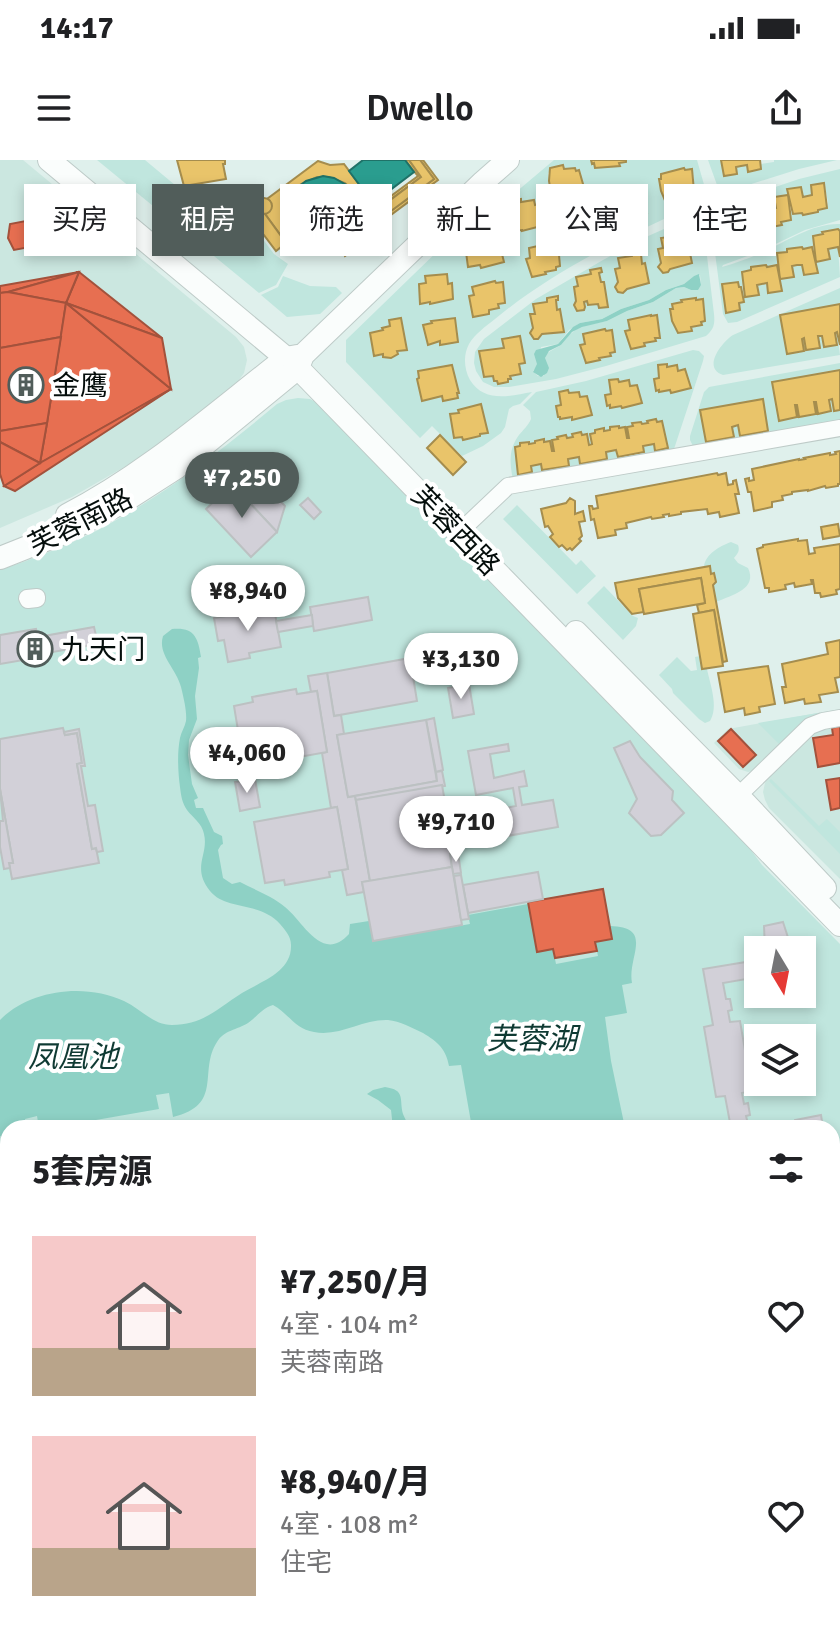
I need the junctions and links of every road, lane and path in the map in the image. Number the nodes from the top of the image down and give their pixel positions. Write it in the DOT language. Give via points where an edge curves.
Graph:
graph roads {
  1 [pos="49,160"];
  2 [pos="69,160"];
  3 [pos="508,160"];
  4 [pos="295,360"];
  5 [pos="840,428"];
  6 [pos="469,523"];
  7 [pos="0,543"];
  8 [pos="0,558"];
  9 [pos="840,718"];
  10 [pos="738,796"];
  11 [pos="840,904"];
  12 [pos="840,925"];
  1 -- 4 [label="main road, 芙蓉西路"];
  2 -- 4 [label="main road, 芙蓉西路"];
  3 -- 4 [label="main road, 芙蓉南路"];
  4 -- 6 [label="main road, 芙蓉西路"];
  4 -- 7 [label="main road, 芙蓉南路" via="135,474 83,506"];
  4 -- 8 [label="main road, 芙蓉南路" via="176,468 63,533"];
  4 -- 12 [label="main road, 芙蓉西路"];
  5 -- 6 [label="street" via="508,486"];
  6 -- 10 [label="main road, 芙蓉西路"];
  9 -- 10 [label="street" via="810,726"];
  10 -- 11 [label="main road, 芙蓉西路"];
}
